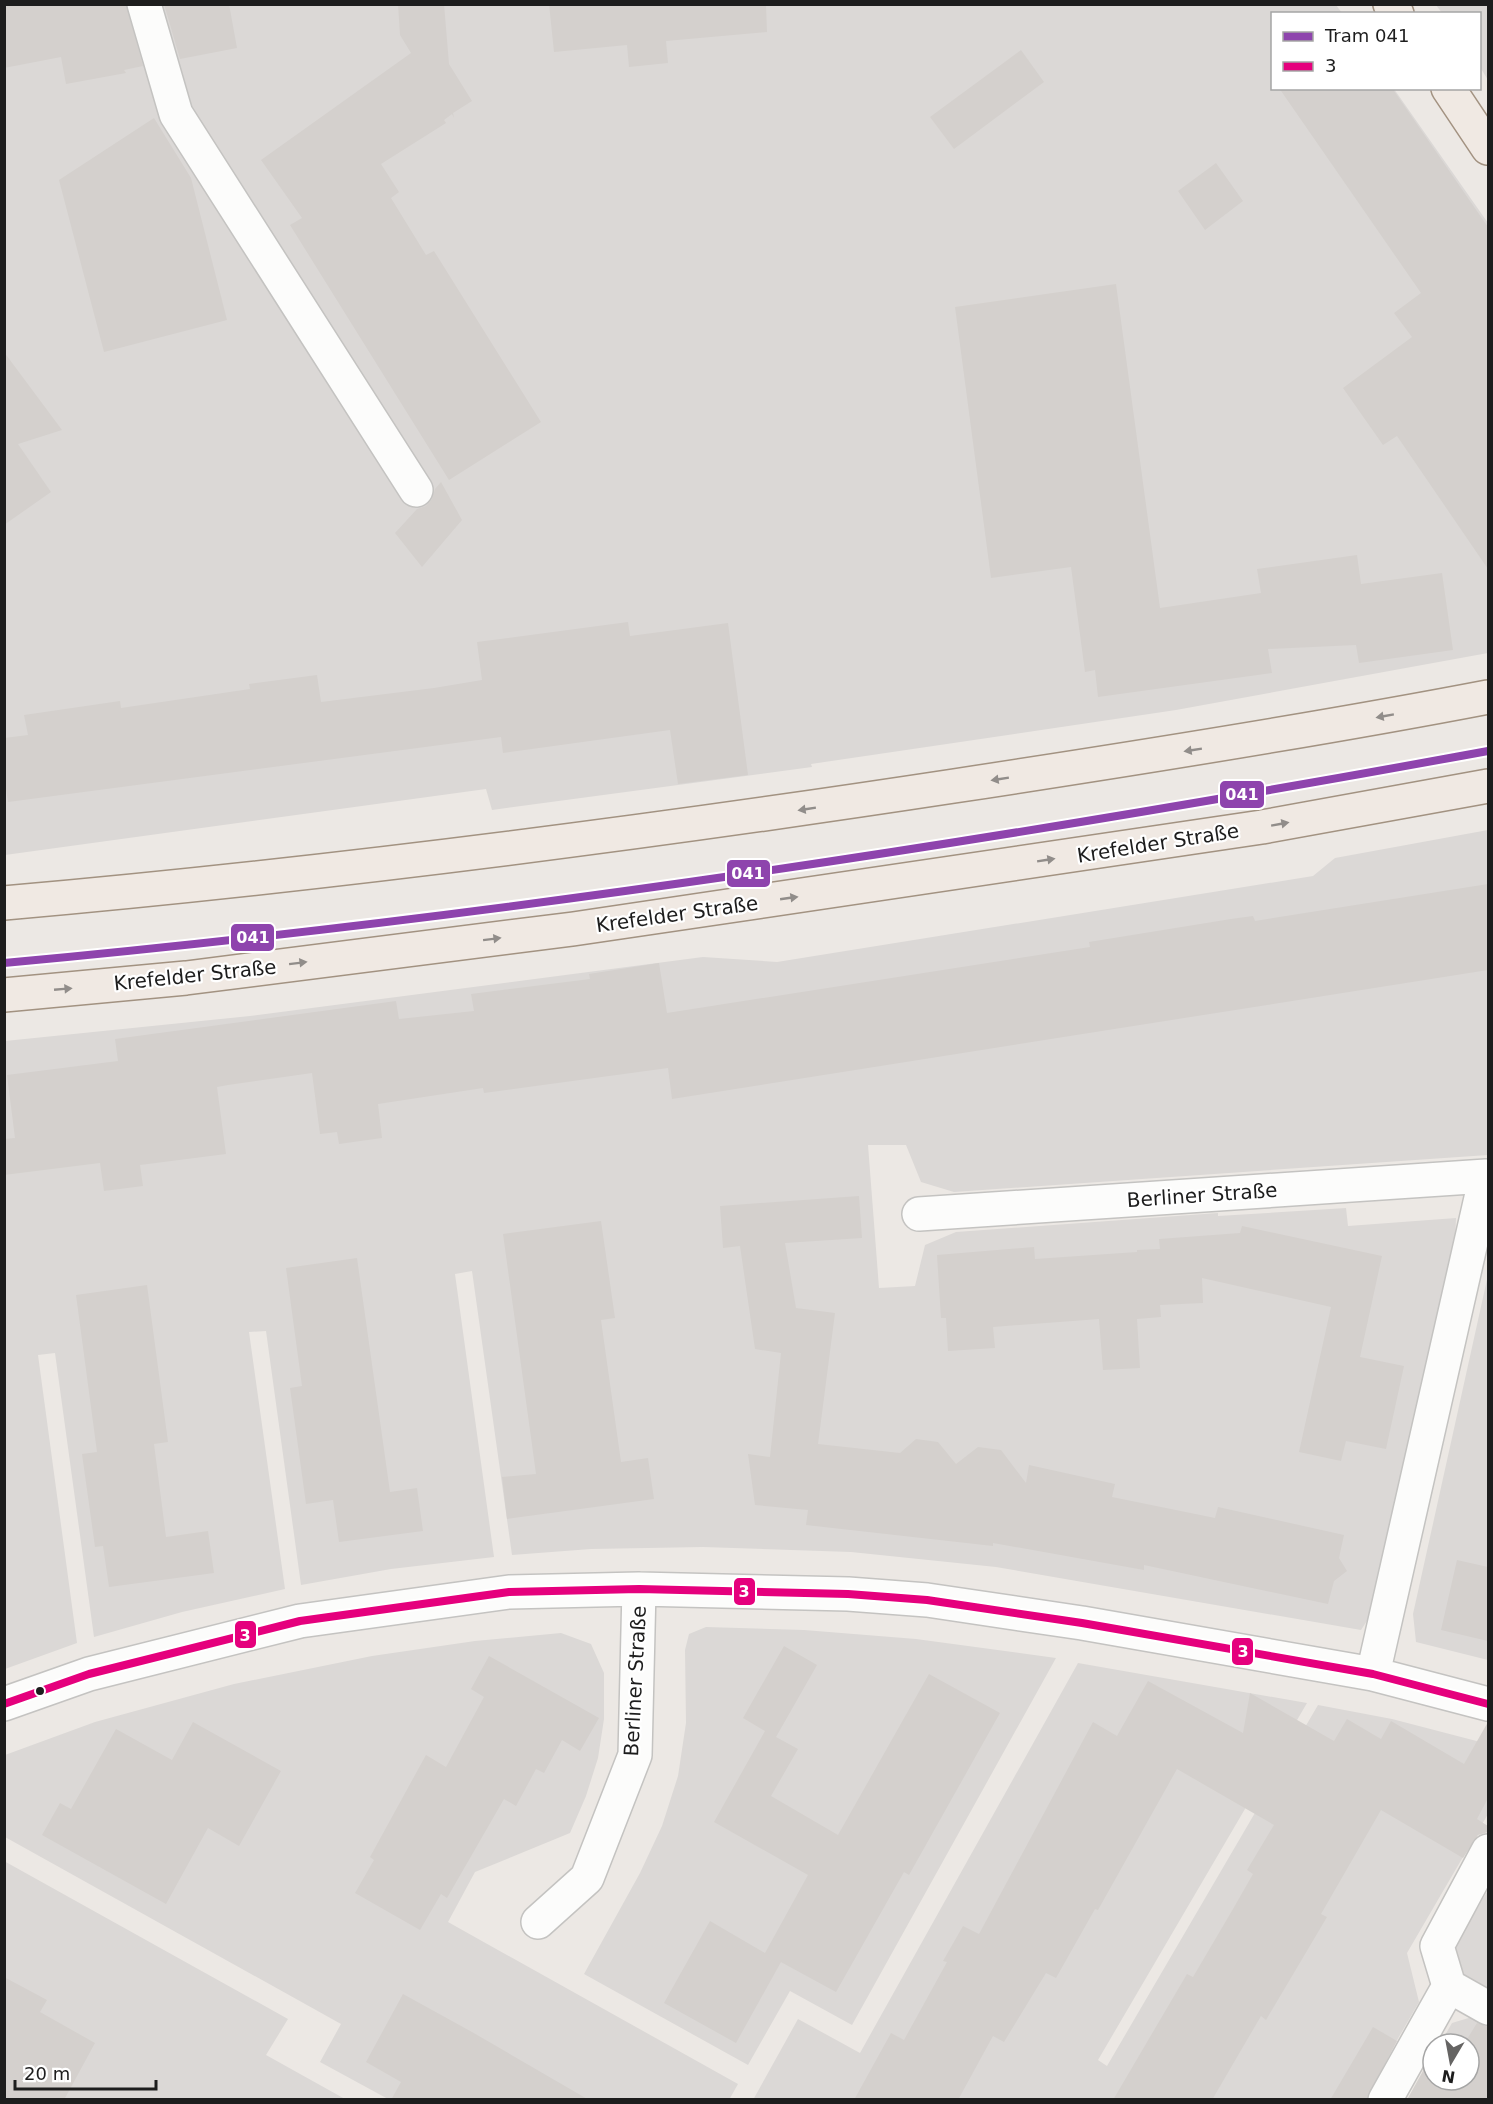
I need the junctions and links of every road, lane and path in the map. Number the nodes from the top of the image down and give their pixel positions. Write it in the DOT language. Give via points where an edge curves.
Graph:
graph roads {
  1 [pos="144,4"];
  2 [pos="1449,90"];
  3 [pos="1488,148"];
  4 [pos="416,490"];
  5 [pos="1488,697"];
  6 [pos="1488,786"];
  7 [pos="4,903"];
  8 [pos="4,995"];
  9 [pos="1487,1176"];
  10 [pos="918,1214"];
  11 [pos="639,1589"];
  12 [pos="1373,1674"];
  13 [pos="4,1704"];
  14 [pos="1488,1704"];
  15 [pos="1488,1851"];
  16 [pos="538,1922"];
  17 [pos="1449,1986"];
  18 [pos="1488,2008"];
  19 [pos="1385,2100"];
  1 -- 4 [label="street" via="176,114"];
  2 -- 3 [label="main road"];
  5 -- 7 [label="main road, one-way" via="1239,742 729,820 222,884"];
  8 -- 6 [label="main road, Krefelder Straße, one-way" via="186,978 573,929 1240,831"];
  9 -- 10 [label="street, Berliner Straße"];
  9 -- 12 [label="street, Berliner Straße"];
  11 -- 12 [label="street, Berliner Straße" via="927,1600"];
  11 -- 13 [label="street, Berliner Straße" via="509,1592 300,1621 89,1674"];
  11 -- 16 [label="street, Berliner Straße" via="635,1755 587,1878"];
  12 -- 14 [label="street, Berliner Straße"];
  15 -- 17 [label="street" via="1437,1946"];
  17 -- 18 [label="street"];
  17 -- 19 [label="street"];
}
